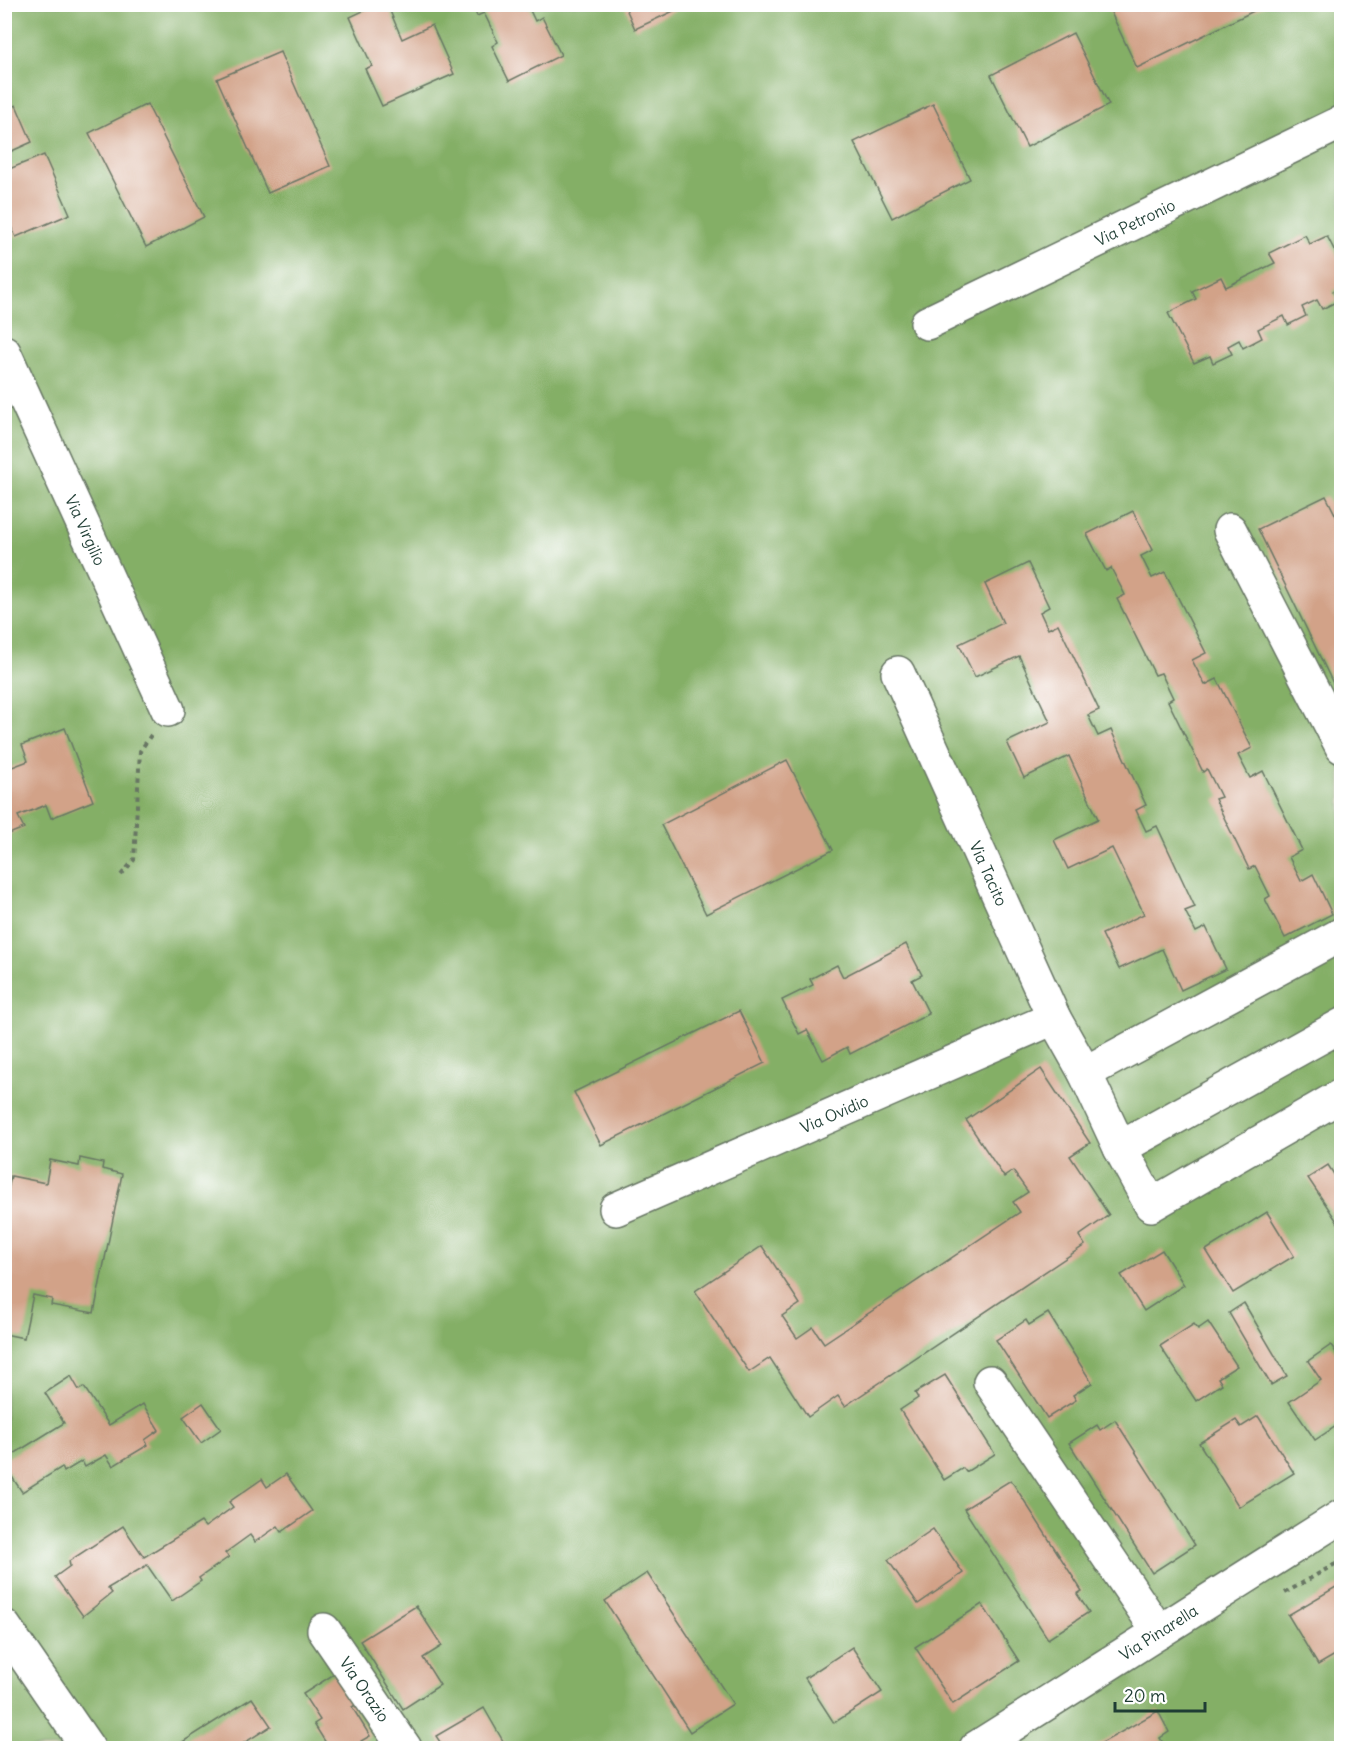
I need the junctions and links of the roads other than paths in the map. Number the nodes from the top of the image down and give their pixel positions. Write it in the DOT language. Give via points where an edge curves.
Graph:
graph roads {
  1 [pos="1341,122"];
  2 [pos="927,323"];
  3 [pos="4,352"];
  4 [pos="1230,530"];
  5 [pos="898,673"];
  6 [pos="168,710"];
  7 [pos="1341,747"];
  8 [pos="1341,934"];
  9 [pos="1054,1018"];
  10 [pos="1341,1025"];
  11 [pos="1085,1073"];
  12 [pos="1341,1095"];
  13 [pos="1120,1148"];
  14 [pos="616,1209"];
  15 [pos="990,1382"];
  16 [pos="1341,1516"];
  17 [pos="4,1626"];
  18 [pos="324,1630"];
  19 [pos="1159,1632"];
  20 [pos="88,1749"];
  21 [pos="405,1749"];
  22 [pos="976,1749"];
  1 -- 2 [label="street, Via Petronio"];
  3 -- 6 [label="street, Via Virgilio"];
  4 -- 7 [label="street"];
  5 -- 9 [label="street, Via Tacito"];
  8 -- 11 [label="street"];
  9 -- 11 [label="street, Via Tacito"];
  9 -- 14 [label="street, Via Ovidio"];
  10 -- 13 [label="street"];
  11 -- 13 [label="street, Via Tacito"];
  12 -- 13 [label="street, Via Tacito" via="1151,1205"];
  15 -- 19 [label="street"];
  16 -- 19 [label="street, Via Pinarella"];
  17 -- 20 [label="street"];
  18 -- 21 [label="street, Via Orazio"];
  19 -- 22 [label="street, Via Pinarella"];
}
